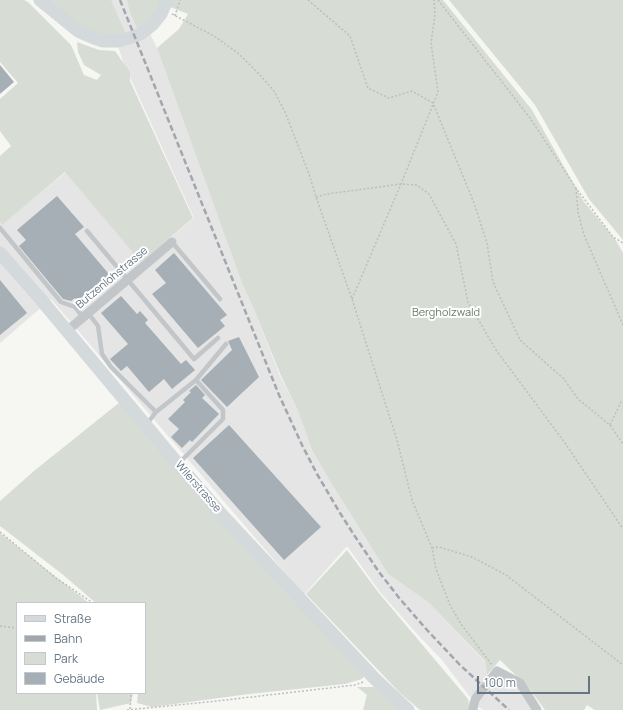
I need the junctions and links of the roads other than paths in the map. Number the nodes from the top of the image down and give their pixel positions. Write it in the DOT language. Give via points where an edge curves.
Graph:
graph roads {
  1 [pos="40,0"];
  2 [pos="166,5"];
  3 [pos="0,228"];
  4 [pos="87,231"];
  5 [pos="172,242"];
  6 [pos="0,253"];
  7 [pos="127,280"];
  8 [pos="220,299"];
  9 [pos="86,315"];
  10 [pos="67,331"];
  11 [pos="218,338"];
  12 [pos="226,344"];
  13 [pos="196,380"];
  14 [pos="156,412"];
  15 [pos="146,425"];
  16 [pos="178,464"];
  17 [pos="408,710"];
  18 [pos="473,710"];
  19 [pos="537,710"];
  1 -- 2 [label="main road" via="78,31 103,41 118,41 140,34 153,24"];
  3 -- 9 [label="lane" via="61,302 76,307"];
  4 -- 7 [label="lane"];
  5 -- 7 [label="street, Butzenlohstrasse"];
  5 -- 8 [label="lane"];
  6 -- 10 [label="main road, Wilerstrasse"];
  7 -- 9 [label="street, Butzenlohstrasse"];
  7 -- 11 [label="lane" via="194,359"];
  9 -- 10 [label="street, Butzenlohstrasse"];
  9 -- 14 [label="lane" via="98,326 102,354 111,367"];
  10 -- 15 [label="main road, Wilerstrasse"];
  12 -- 13 [label="lane"];
  13 -- 14 [label="lane"];
  13 -- 16 [label="lane" via="224,410 223,419"];
  14 -- 15 [label="lane"];
  15 -- 16 [label="main road, Wilerstrasse"];
  16 -- 17 [label="main road, Wilerstrasse" via="374,678"];
  18 -- 19 [label="street" via="476,698 497,671 520,683"];
}
